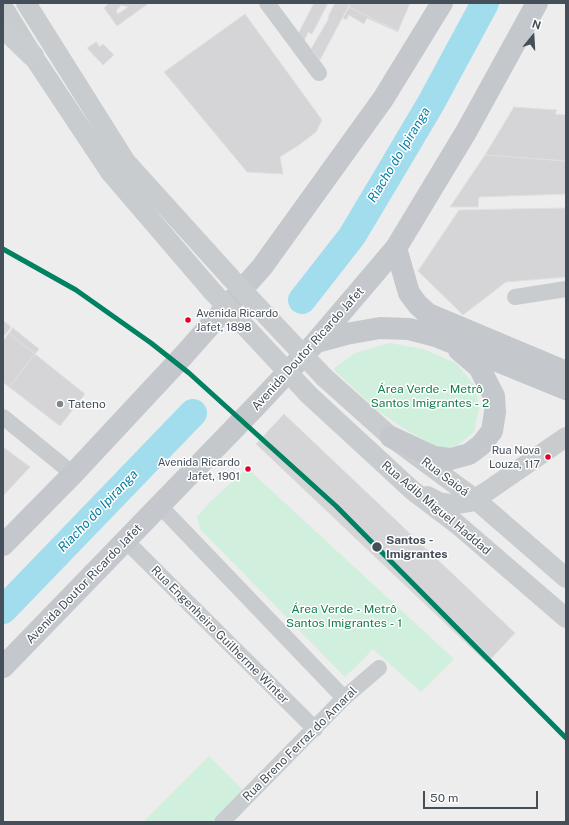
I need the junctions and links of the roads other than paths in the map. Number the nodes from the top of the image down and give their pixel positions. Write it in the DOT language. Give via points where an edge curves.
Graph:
graph roads {
  1 [pos="26,3"];
  2 [pos="267,3"];
  3 [pos="442,3"];
  4 [pos="536,3"];
  5 [pos="3,7"];
  6 [pos="3,27"];
  7 [pos="33,56"];
  8 [pos="319,73"];
  9 [pos="396,248"];
  10 [pos="566,289"];
  11 [pos="515,297"];
  12 [pos="449,341"];
  13 [pos="316,342"];
  14 [pos="566,372"];
  15 [pos="566,389"];
  16 [pos="3,417"];
  17 [pos="391,436"];
  18 [pos="566,437"];
  19 [pos="73,474"];
  20 [pos="412,490"];
  21 [pos="475,499"];
  22 [pos="160,506"];
  23 [pos="126,541"];
  24 [pos="3,545"];
  25 [pos="566,578"];
  26 [pos="566,618"];
  27 [pos="3,667"];
  28 [pos="379,668"];
  29 [pos="344,698"];
  30 [pos="315,729"];
  31 [pos="222,822"];
  1 -- 17 [label="street, Rua Saioá, bridge" via="126,162 324,377"];
  2 -- 8 [label="street"];
  3 -- 19 [label="main road" via="383,99 262,267"];
  4 -- 9 [label="main road, Avenida Doutor Ricardo Jafet" via="466,132"];
  5 -- 7 [label="street, Rua Adib Miguel Haddad"];
  6 -- 7 [label="main road"];
  7 -- 20 [label="street, Rua Adib Miguel Haddad, bridge" via="110,172 212,291 309,396"];
  9 -- 13 [label="main road, Avenida Doutor Ricardo Jafet"];
  9 -- 14 [label="main road" via="409,293 428,314"];
  10 -- 11 [label="street"];
  12 -- 13 [label="main road" via="410,329 380,328"];
  12 -- 15 [label="main road"];
  12 -- 17 [label="main road" via="479,367 494,396 492,431 481,445 469,454 451,459 434,457"];
  13 -- 22 [label="main road, Avenida Doutor Ricardo Jafet"];
  16 -- 19 [label="street"];
  17 -- 21 [label="street, Rua Saioá"];
  18 -- 21 [label="street"];
  19 -- 24 [label="main road"];
  20 -- 21 [label="street" via="451,504 464,504"];
  20 -- 26 [label="street, Rua Adib Miguel Haddad" via="458,525"];
  21 -- 25 [label="street, Rua Saioá"];
  22 -- 23 [label="main road, Avenida Doutor Ricardo Jafet"];
  22 -- 29 [label="street"];
  23 -- 27 [label="main road, Avenida Doutor Ricardo Jafet"];
  23 -- 30 [label="street, Rua Engenheiro Guilherme Winter"];
  28 -- 29 [label="street, Rua Breno Ferraz do Amaral"];
  29 -- 30 [label="street, Rua Breno Ferraz do Amaral"];
  30 -- 31 [label="street, Rua Breno Ferraz do Amaral"];
}
